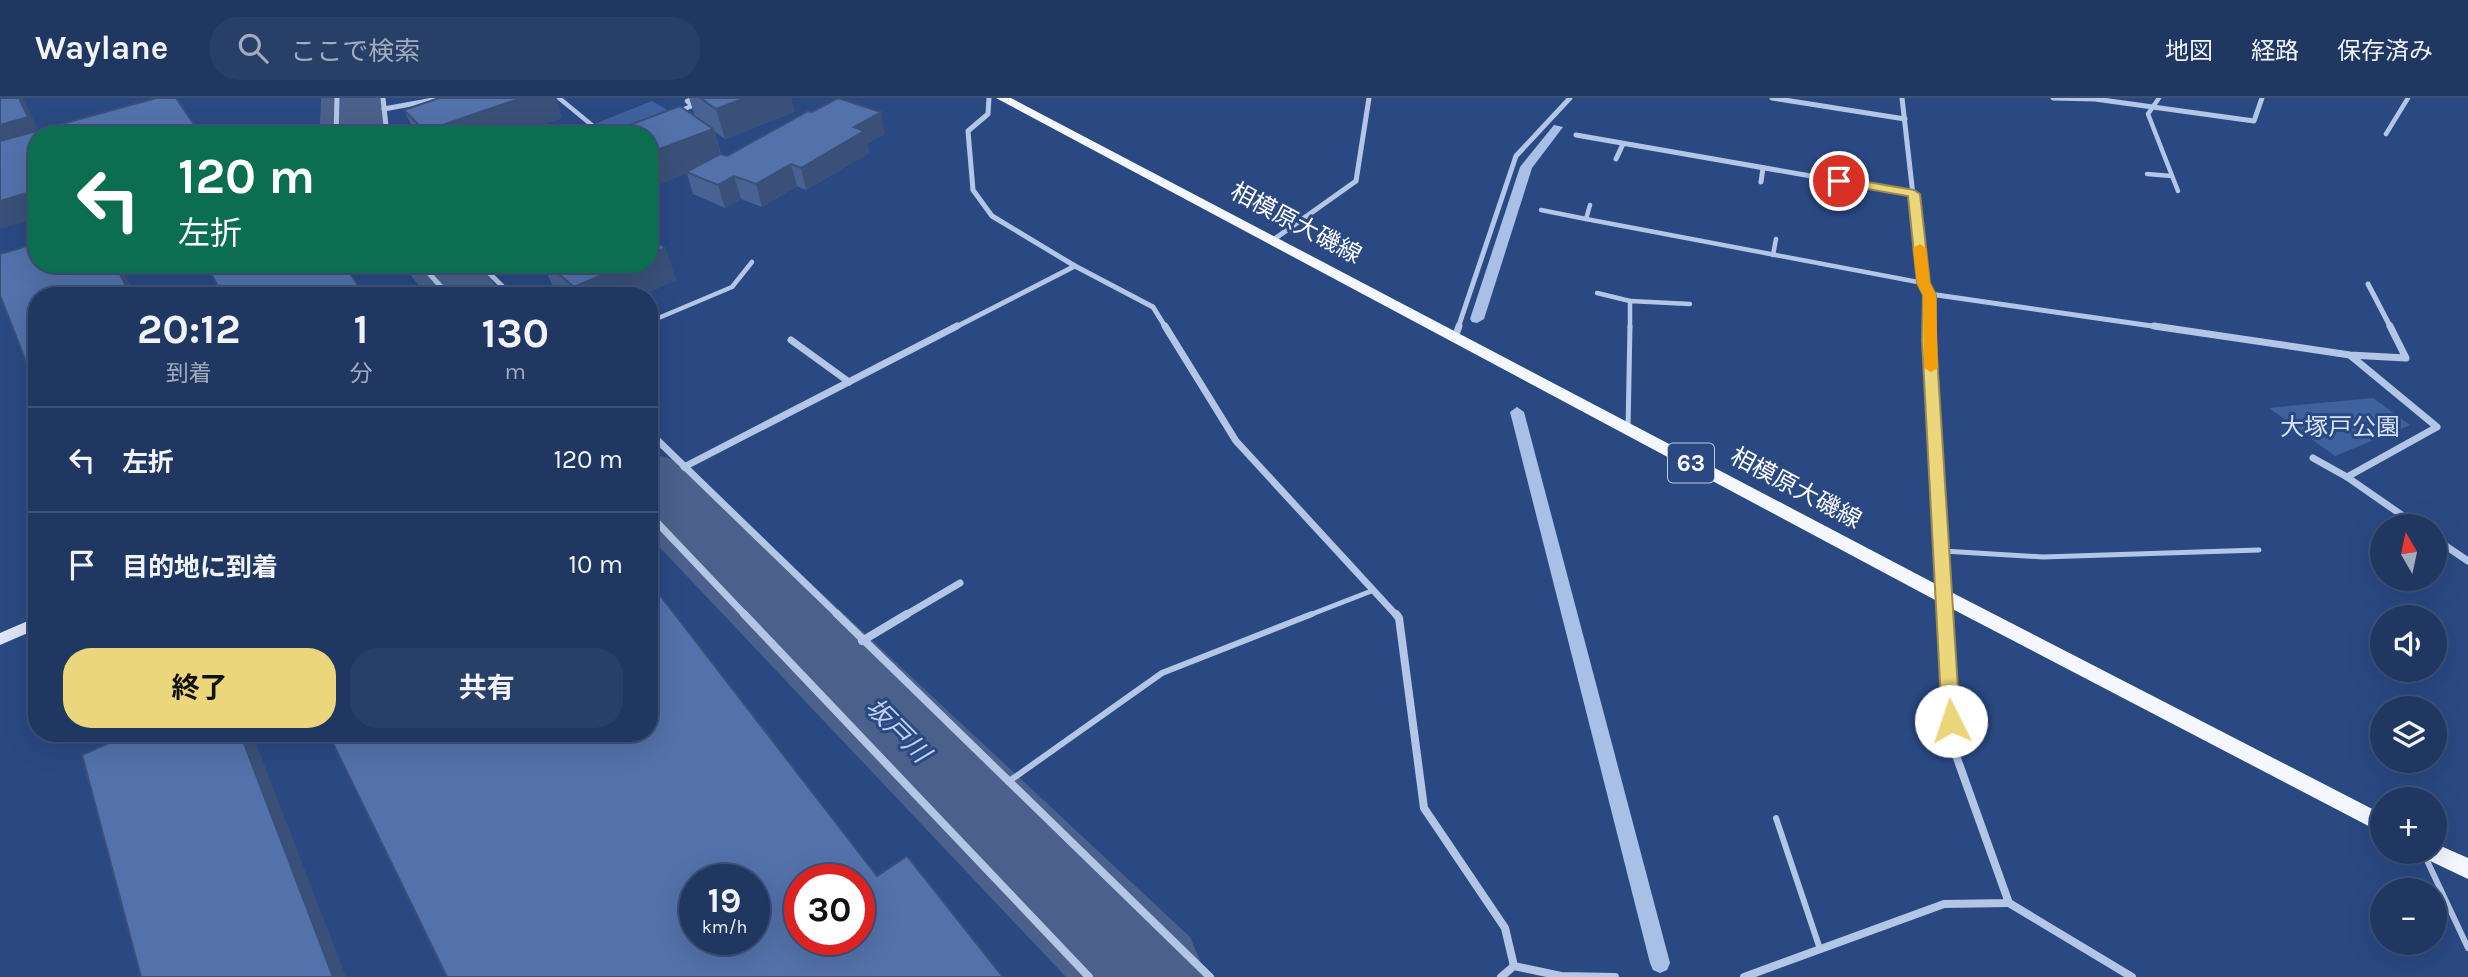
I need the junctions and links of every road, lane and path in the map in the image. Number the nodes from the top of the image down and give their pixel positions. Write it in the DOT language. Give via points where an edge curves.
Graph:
graph roads {
  1 [pos="337,98"];
  2 [pos="383,98"];
  3 [pos="444,98"];
  4 [pos="559,98"];
  5 [pos="681,98"];
  6 [pos="695,98"];
  7 [pos="989,98"];
  8 [pos="1002,98"];
  9 [pos="1369,98"];
  10 [pos="1570,98"];
  11 [pos="1772,98"];
  12 [pos="1902,98"];
  13 [pos="2053,98"];
  14 [pos="2159,98"];
  15 [pos="2262,98"];
  16 [pos="2409,98"];
  17 [pos="687,101"];
  18 [pos="2154,108"];
  19 [pos="384,109"];
  20 [pos="679,111"];
  21 [pos="1905,119"];
  22 [pos="336,126"];
  23 [pos="386,126"];
  24 [pos="593,126"];
  25 [pos="2386,134"];
  26 [pos="1576,135"];
  27 [pos="1623,144"];
  28 [pos="1616,159"];
  29 [pos="1763,168"];
  30 [pos="2147,174"];
  31 [pos="2172,176"];
  32 [pos="1761,182"];
  33 [pos="2178,191"];
  34 [pos="1914,194"];
  35 [pos="1590,205"];
  36 [pos="1541,210"];
  37 [pos="1586,219"];
  38 [pos="1776,239"];
  39 [pos="1273,240"];
  40 [pos="1773,255"];
  41 [pos="752,262"];
  42 [pos="1075,266"];
  43 [pos="429,273"];
  44 [pos="489,273"];
  45 [pos="1923,283"];
  46 [pos="2368,284"];
  47 [pos="441,287"];
  48 [pos="503,287"];
  49 [pos="1597,293"];
  50 [pos="1930,295"];
  51 [pos="1630,301"];
  52 [pos="1690,304"];
  53 [pos="658,318"];
  54 [pos="1455,338"];
  55 [pos="791,340"];
  56 [pos="2350,355"];
  57 [pos="849,382"];
  58 [pos="1628,429"];
  59 [pos="658,441"];
  60 [pos="2313,458"];
  61 [pos="684,467"];
  62 [pos="2347,477"];
  63 [pos="2400,514"];
  64 [pos="658,523"];
  65 [pos="2447,547"];
  66 [pos="2259,550"];
  67 [pos="1943,551"];
  68 [pos="2468,561"];
  69 [pos="960,583"];
  70 [pos="1374,590"];
  71 [pos="1943,596"];
  72 [pos="28,628"];
  73 [pos="0,639"];
  74 [pos="862,641"];
  75 [pos="1009,782"];
  76 [pos="1776,818"];
  77 [pos="2370,818"];
  78 [pos="2447,858"];
  79 [pos="2429,864"];
  80 [pos="2468,869"];
  81 [pos="2009,903"];
  82 [pos="2468,948"];
  83 [pos="1820,949"];
  84 [pos="1514,966"];
  85 [pos="1089,977"];
  86 [pos="1210,977"];
  87 [pos="1501,977"];
  88 [pos="1615,977"];
  89 [pos="1744,977"];
  90 [pos="2132,977"];
  1 -- 22 [label="street"];
  2 -- 19 [label="street"];
  3 -- 19 [label="street"];
  4 -- 24 [label="lane"];
  5 -- 17 [label="lane"];
  6 -- 17 [label="lane"];
  7 -- 42 [label="street" via="988,114 968,131 973,191 992,216"];
  8 -- 39 [label="main road, 相模原大磯線 / 63"];
  9 -- 39 [label="street" via="1356,181"];
  10 -- 54 [label="street" via="1516,156"];
  11 -- 21 [label="street"];
  12 -- 21 [label="street"];
  13 -- 18 [label="street"];
  14 -- 18 [label="lane"];
  15 -- 18 [label="street" via="2254,121"];
  16 -- 25 [label="lane"];
  17 -- 20 [label="lane" via="692,106"];
  18 -- 31 [label="lane" via="2148,114"];
  19 -- 23 [label="street"];
  21 -- 34 [label="street"];
  26 -- 27 [label="street"];
  27 -- 28 [label="street"];
  27 -- 29 [label="street"];
  29 -- 32 [label="street"];
  29 -- 34 [label="street"];
  30 -- 31 [label="lane"];
  31 -- 33 [label="lane"];
  34 -- 45 [label="street"];
  35 -- 37 [label="lane"];
  36 -- 37 [label="lane"];
  37 -- 40 [label="lane"];
  38 -- 40 [label="lane"];
  39 -- 54 [label="main road, 相模原大磯線 / 63"];
  40 -- 45 [label="lane"];
  41 -- 53 [label="lane" via="732,287"];
  42 -- 57 [label="street"];
  42 -- 70 [label="street" via="1153,307 1236,441"];
  43 -- 47 [label="street"];
  44 -- 48 [label="street"];
  45 -- 50 [label="street"];
  46 -- 56 [label="street" via="2406,358"];
  49 -- 51 [label="lane"];
  50 -- 56 [label="street"];
  50 -- 67 [label="street"];
  51 -- 52 [label="lane"];
  51 -- 58 [label="lane"];
  54 -- 58 [label="main road, 相模原大磯線 / 63"];
  55 -- 57 [label="street"];
  56 -- 62 [label="street" via="2437,427"];
  57 -- 61 [label="street"];
  58 -- 71 [label="main road, 相模原大磯線 / 63"];
  59 -- 61 [label="street"];
  60 -- 62 [label="street"];
  61 -- 74 [label="street"];
  62 -- 63 [label="street"];
  64 -- 85 [label="street"];
  65 -- 68 [label="street"];
  66 -- 67 [label="lane" via="2043,556"];
  67 -- 71 [label="street"];
  69 -- 74 [label="street"];
  70 -- 75 [label="lane" via="1161,673"];
  70 -- 84 [label="street" via="1399,618 1423,808 1505,928"];
  71 -- 77 [label="main road, 相模原大磯線 / 63"];
  71 -- 81 [label="street" via="1953,747"];
  72 -- 73 [label="street"];
  74 -- 75 [label="street"];
  75 -- 86 [label="street"];
  76 -- 83 [label="lane"];
  78 -- 80 [label="main road"];
  79 -- 82 [label="lane"];
  81 -- 83 [label="street" via="1944,904"];
  81 -- 90 [label="street"];
  83 -- 89 [label="street"];
  84 -- 87 [label="street"];
  84 -- 88 [label="street" via="1561,976"];
}
